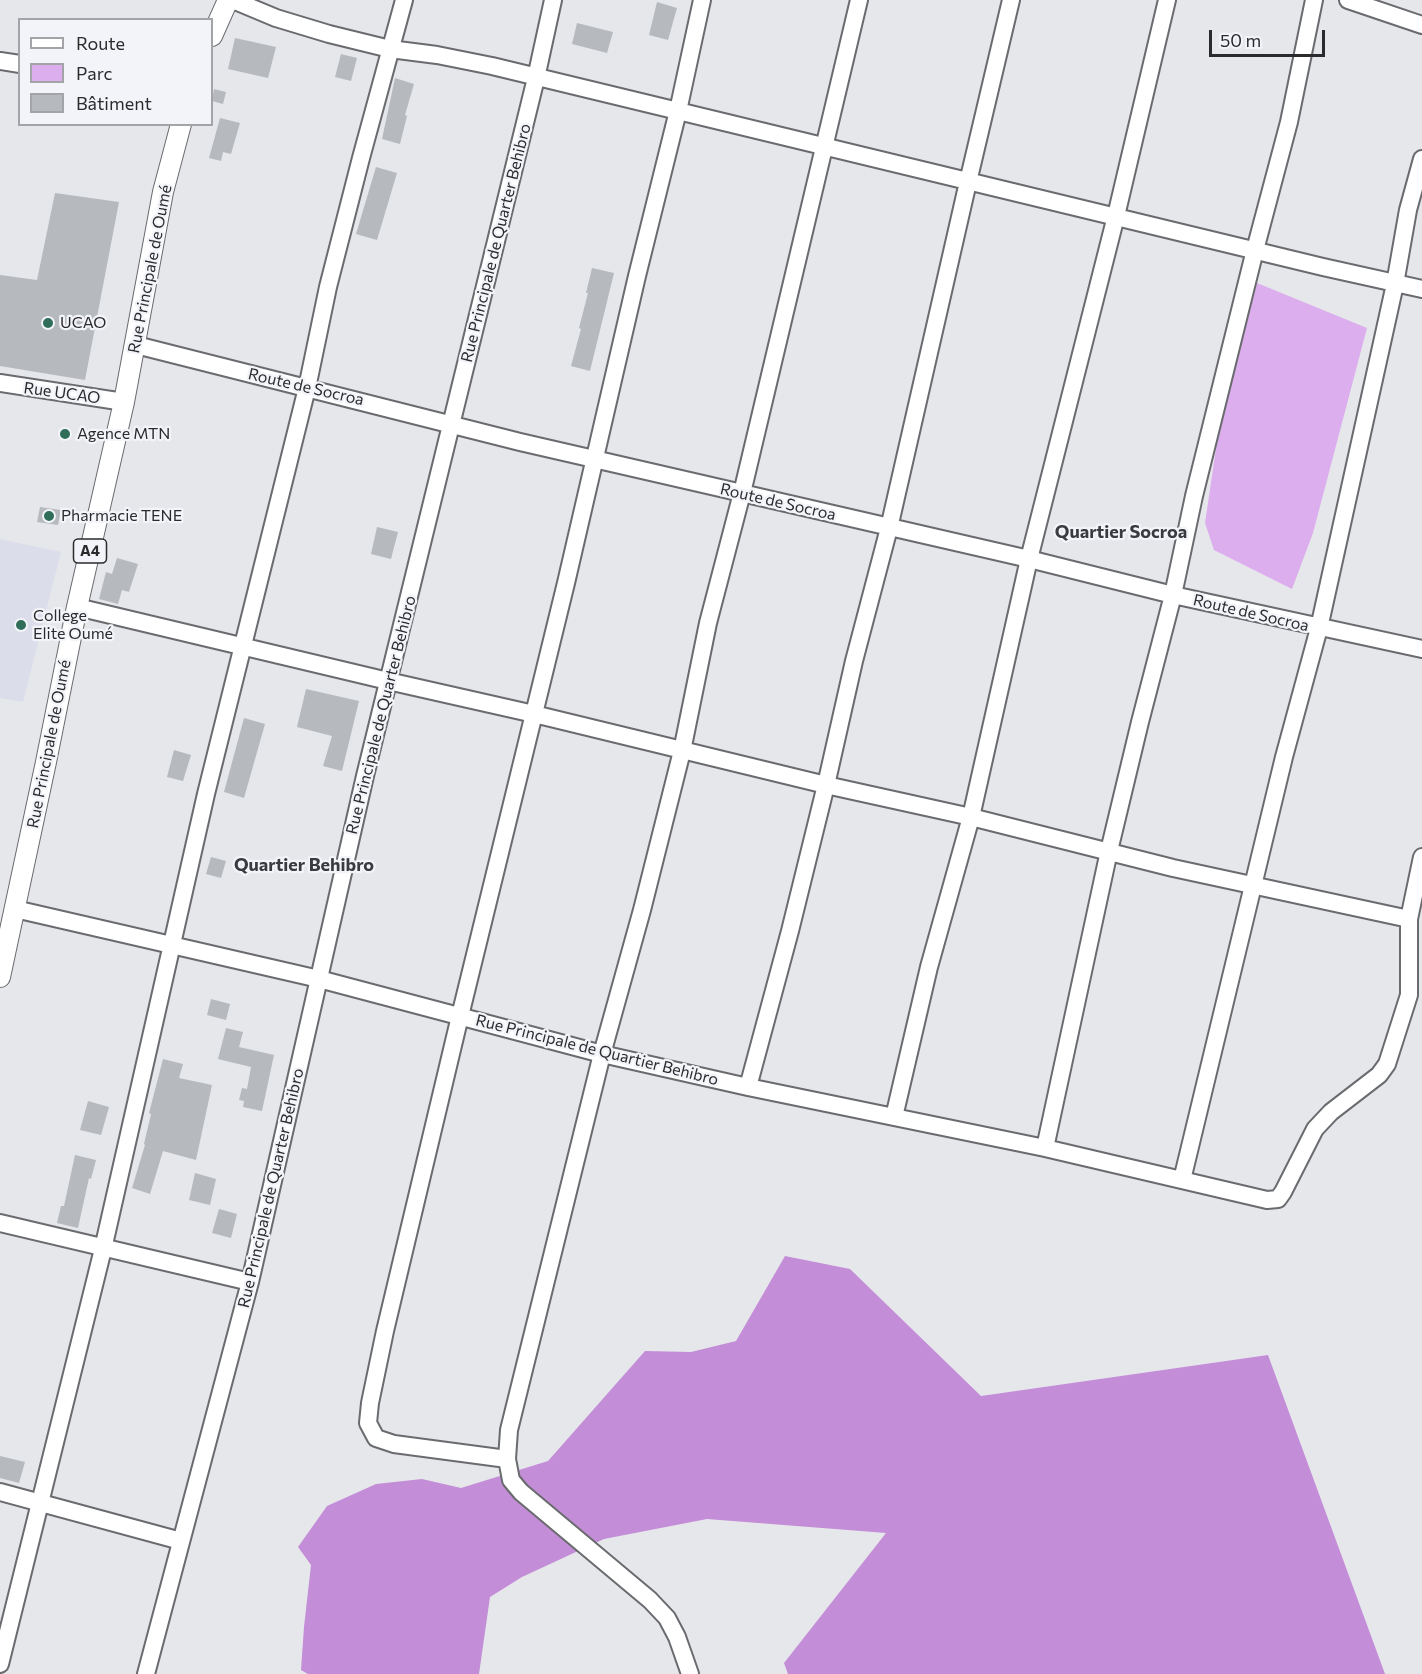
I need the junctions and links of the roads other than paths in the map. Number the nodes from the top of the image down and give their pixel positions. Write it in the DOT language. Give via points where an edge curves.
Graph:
graph roads {
  1 [pos="228,0"];
  2 [pos="233,0"];
  3 [pos="404,0"];
  4 [pos="553,0"];
  5 [pos="702,0"];
  6 [pos="859,0"];
  7 [pos="1011,0"];
  8 [pos="1167,0"];
  9 [pos="1314,0"];
  10 [pos="1348,0"];
  11 [pos="1422,25"];
  12 [pos="213,34"];
  13 [pos="390,49"];
  14 [pos="0,61"];
  15 [pos="18,64"];
  16 [pos="536,78"];
  17 [pos="678,111"];
  18 [pos="180,126"];
  19 [pos="825,146"];
  20 [pos="1422,159"];
  21 [pos="968,182"];
  22 [pos="1116,216"];
  23 [pos="1255,250"];
  24 [pos="1395,284"];
  25 [pos="1422,289"];
  26 [pos="136,345"];
  27 [pos="0,383"];
  28 [pos="307,388"];
  29 [pos="124,402"];
  30 [pos="452,425"];
  31 [pos="596,460"];
  32 [pos="742,494"];
  33 [pos="889,528"];
  34 [pos="1029,559"];
  35 [pos="1173,595"];
  36 [pos="76,607"];
  37 [pos="1318,628"];
  38 [pos="241,646"];
  39 [pos="1422,649"];
  40 [pos="388,681"];
  41 [pos="534,714"];
  42 [pos="682,751"];
  43 [pos="826,785"];
  44 [pos="971,817"];
  45 [pos="1109,851"];
  46 [pos="1422,857"];
  47 [pos="1254,886"];
  48 [pos="15,909"];
  49 [pos="1409,919"];
  50 [pos="5,932"];
  51 [pos="172,945"];
  52 [pos="0,977"];
  53 [pos="319,980"];
  54 [pos="460,1016"];
  55 [pos="602,1054"];
  56 [pos="748,1087"];
  57 [pos="894,1117"];
  58 [pos="1045,1148"];
  59 [pos="1182,1180"];
  60 [pos="0,1223"];
  61 [pos="103,1249"];
  62 [pos="250,1282"];
  63 [pos="507,1459"];
  64 [pos="0,1492"];
  65 [pos="39,1503"];
  66 [pos="181,1541"];
  67 [pos="0,1664"];
  68 [pos="146,1674"];
  69 [pos="690,1674"];
  1 -- 12 [label="main road"];
  2 -- 13 [label="street" via="287,21"];
  3 -- 13 [label="street"];
  4 -- 16 [label="street, Rue Principale de Quarter Behibro"];
  5 -- 17 [label="street"];
  6 -- 19 [label="street"];
  7 -- 21 [label="street"];
  8 -- 22 [label="street"];
  9 -- 23 [label="street"];
  10 -- 11 [label="street"];
  13 -- 16 [label="street" via="437,55"];
  13 -- 28 [label="street" via="328,287"];
  14 -- 15 [label="street"];
  16 -- 17 [label="street"];
  16 -- 30 [label="street, Rue Principale de Quarter Behibro"];
  17 -- 19 [label="street"];
  17 -- 31 [label="street"];
  18 -- 26 [label="main road, Rue Principale de Oumé / A4" via="163,192"];
  19 -- 21 [label="street"];
  19 -- 32 [label="street"];
  20 -- 24 [label="street"];
  21 -- 22 [label="street"];
  21 -- 33 [label="street"];
  22 -- 23 [label="street"];
  22 -- 34 [label="street"];
  23 -- 24 [label="street"];
  23 -- 35 [label="street"];
  24 -- 25 [label="street"];
  24 -- 37 [label="street"];
  26 -- 28 [label="street, Route de Socroa"];
  26 -- 29 [label="main road, Rue Principale de Oumé / A4"];
  27 -- 29 [label="street, Rue UCAO"];
  28 -- 30 [label="street, Route de Socroa"];
  28 -- 38 [label="street"];
  29 -- 36 [label="main road, Rue Principale de Oumé / A4"];
  30 -- 31 [label="street, Route de Socroa"];
  30 -- 40 [label="street, Rue Principale de Quarter Behibro"];
  31 -- 32 [label="street, Route de Socroa"];
  31 -- 41 [label="street"];
  32 -- 33 [label="street, Route de Socroa"];
  32 -- 42 [label="street" via="708,623"];
  33 -- 34 [label="street, Route de Socroa"];
  33 -- 43 [label="street"];
  34 -- 35 [label="street, Route de Socroa"];
  34 -- 44 [label="street"];
  35 -- 37 [label="street, Route de Socroa"];
  35 -- 45 [label="street"];
  36 -- 38 [label="street"];
  36 -- 48 [label="main road, Rue Principale de Oumé / A4"];
  37 -- 39 [label="street, Route de Socroa"];
  37 -- 47 [label="street"];
  38 -- 40 [label="street"];
  38 -- 51 [label="street"];
  40 -- 41 [label="street"];
  40 -- 53 [label="street, Rue Principale de Quarter Behibro"];
  41 -- 42 [label="street"];
  41 -- 54 [label="street"];
  42 -- 43 [label="street"];
  42 -- 55 [label="street"];
  43 -- 44 [label="street"];
  43 -- 56 [label="street"];
  44 -- 45 [label="street"];
  44 -- 57 [label="street" via="929,967"];
  45 -- 47 [label="street"];
  45 -- 58 [label="street"];
  46 -- 49 [label="street"];
  47 -- 49 [label="street"];
  47 -- 59 [label="street"];
  48 -- 50 [label="main road, Rue Principale de Oumé / A4"];
  48 -- 51 [label="street, Rue Principale de Quartier Behibro"];
  49 -- 59 [label="street, Rue Principale de Quartier Behibro" via="1410,995 1387,1064 1315,1129 1278,1199 1267,1200"];
  50 -- 52 [label="main road, Rue Principale de Oumé / A4"];
  51 -- 53 [label="street, Rue Principale de Quartier Behibro"];
  51 -- 61 [label="street"];
  53 -- 54 [label="street, Rue Principale de Quartier Behibro"];
  53 -- 62 [label="street, Rue Principale de Quarter Behibro"];
  54 -- 55 [label="street, Rue Principale de Quartier Behibro"];
  54 -- 63 [label="street" via="385,1331 368,1423 376,1438 394,1444"];
  55 -- 56 [label="street, Rue Principale de Quartier Behibro"];
  55 -- 63 [label="street" via="509,1430"];
  56 -- 57 [label="street, Rue Principale de Quartier Behibro"];
  57 -- 58 [label="street, Rue Principale de Quartier Behibro"];
  58 -- 59 [label="street, Rue Principale de Quartier Behibro"];
  60 -- 61 [label="street"];
  61 -- 62 [label="street"];
  61 -- 65 [label="street"];
  62 -- 66 [label="street, Rue Principale de Quarter Behibro"];
  63 -- 69 [label="street" via="511,1480 521,1492 667,1618"];
  64 -- 65 [label="street"];
  65 -- 66 [label="street"];
  65 -- 67 [label="street"];
  66 -- 68 [label="street, Rue Principale de Quarter Behibro"];
}
